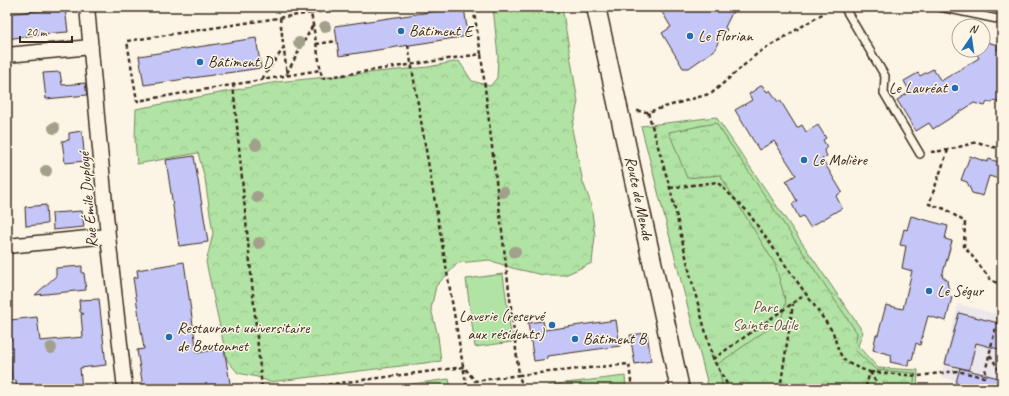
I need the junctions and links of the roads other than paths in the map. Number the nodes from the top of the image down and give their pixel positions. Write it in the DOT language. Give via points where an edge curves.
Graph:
graph roads {
  1 [pos="87,7"];
  2 [pos="596,7"];
  3 [pos="844,7"];
  4 [pos="940,7"];
  5 [pos="1002,20"];
  6 [pos="91,47"];
  7 [pos="7,55"];
  8 [pos="920,154"];
  9 [pos="108,236"];
  10 [pos="7,246"];
  11 [pos="125,389"];
  12 [pos="680,389"];
  1 -- 6 [label="street, Rue Émile Duployé"];
  2 -- 12 [label="street, Route de Mende"];
  3 -- 8 [label="lane" via="885,76 884,93"];
  4 -- 5 [label="lane"];
  6 -- 7 [label="street"];
  6 -- 9 [label="street, Rue Émile Duployé"];
  9 -- 10 [label="street"];
  9 -- 11 [label="street, Rue Émile Duployé"];
}
